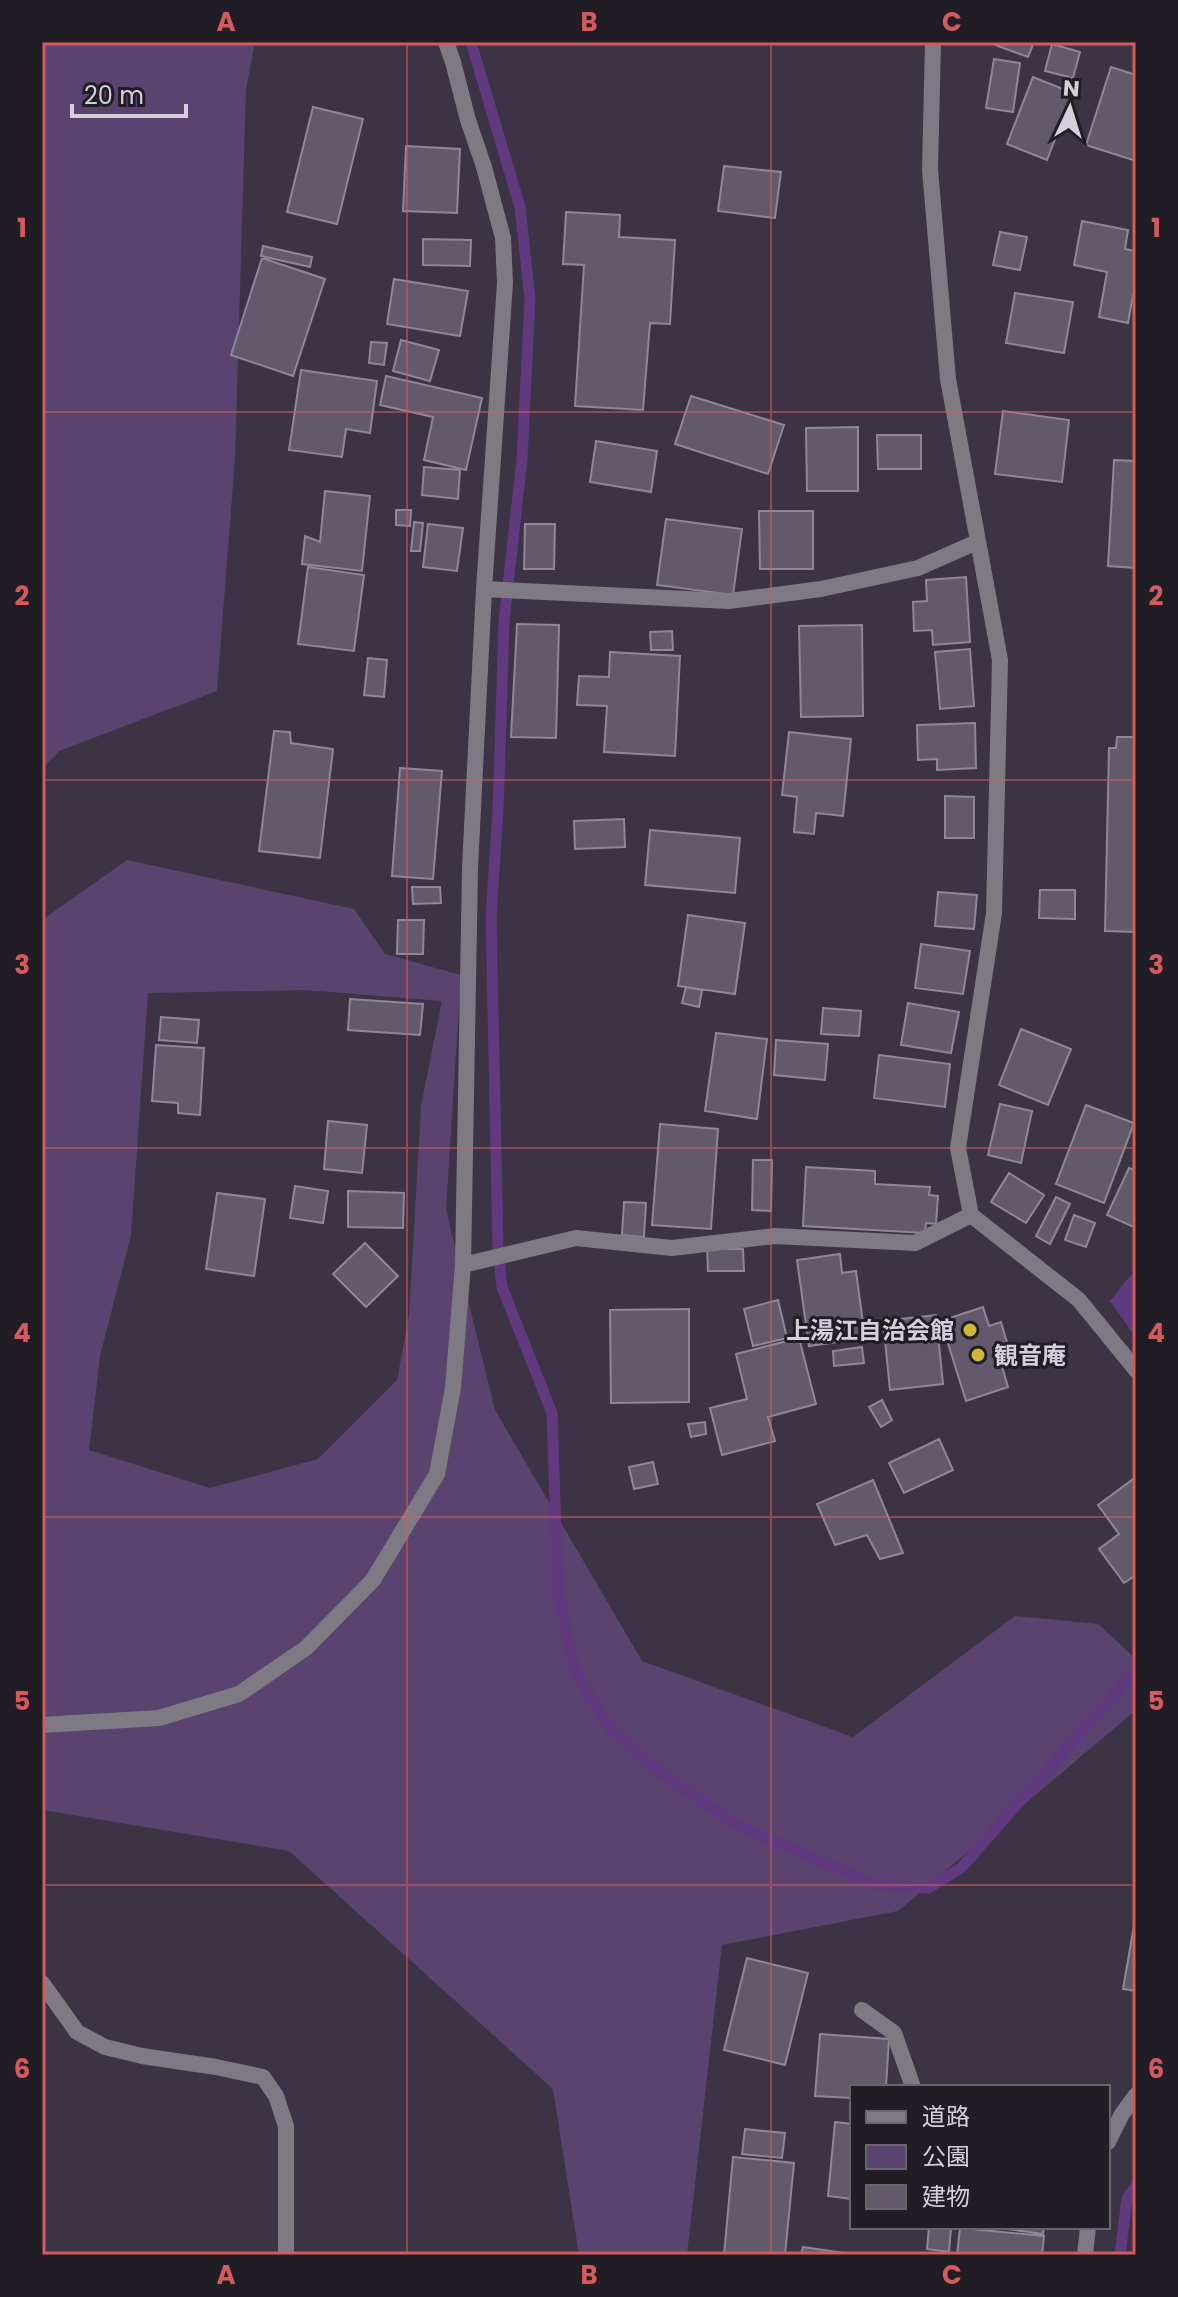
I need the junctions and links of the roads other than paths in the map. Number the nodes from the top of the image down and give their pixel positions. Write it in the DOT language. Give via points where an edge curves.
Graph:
graph roads {
  1 [pos="446,42"];
  2 [pos="933,42"];
  3 [pos="977,542"];
  4 [pos="491,590"];
  5 [pos="971,1215"];
  6 [pos="463,1265"];
  7 [pos="1136,1370"];
  8 [pos="42,1725"];
  9 [pos="42,1983"];
  10 [pos="862,2010"];
  11 [pos="912,2085"];
  12 [pos="1136,2095"];
  13 [pos="1110,2138"];
  14 [pos="1088,2229"];
  15 [pos="286,2255"];
  16 [pos="1085,2255"];
  1 -- 4 [label="street" via="503,238"];
  2 -- 3 [label="street" via="930,170 946,364"];
  3 -- 4 [label="street" via="918,568 821,589 729,601"];
  3 -- 5 [label="street" via="1000,660 994,913 958,1148"];
  4 -- 6 [label="street" via="470,868"];
  5 -- 6 [label="street" via="915,1243 775,1236 672,1248 576,1238"];
  5 -- 7 [label="street" via="1079,1300"];
  6 -- 8 [label="street" via="453,1388 437,1474 373,1580 306,1648 239,1694 159,1718"];
  9 -- 15 [label="street" via="77,2032 105,2047 263,2077 286,2126"];
  10 -- 11 [label="street" via="894,2033"];
  12 -- 13 [label="street"];
  14 -- 16 [label="street"];
}
